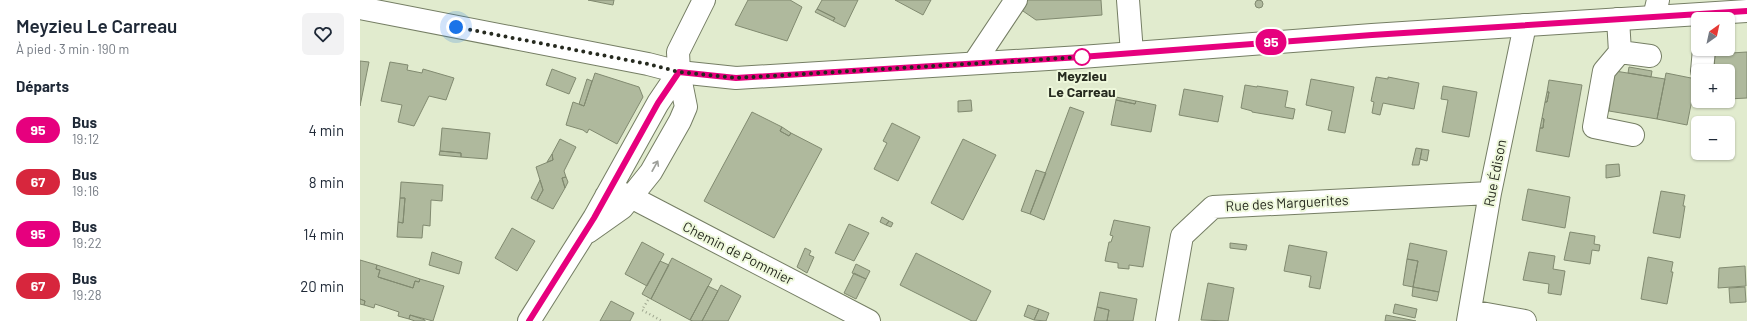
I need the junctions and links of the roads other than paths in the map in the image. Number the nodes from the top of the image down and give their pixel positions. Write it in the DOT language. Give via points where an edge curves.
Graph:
graph roads {
  1 [pos="704,0"];
  2 [pos="1016,0"];
  3 [pos="1128,0"];
  4 [pos="360,8"];
  5 [pos="1656,8"];
  6 [pos="1747,12"];
  7 [pos="1735,13"];
  8 [pos="1691,14"];
  9 [pos="1618,19"];
  10 [pos="1525,25"];
  11 [pos="1620,52"];
  12 [pos="1132,53"];
  13 [pos="1650,56"];
  14 [pos="974,64"];
  15 [pos="679,72"];
  16 [pos="1634,135"];
  17 [pos="1490,193"];
  18 [pos="606,196"];
  19 [pos="631,197"];
  20 [pos="582,236"];
  21 [pos="1469,316"];
  22 [pos="529,321"];
  23 [pos="869,321"];
  24 [pos="1167,321"];
  25 [pos="1525,321"];
  1 -- 15 [label="street" via="678,52"];
  2 -- 14 [label="street"];
  3 -- 12 [label="street"];
  4 -- 15 [label="street"];
  5 -- 8 [label="street"];
  5 -- 9 [label="street"];
  6 -- 7 [label="street"];
  9 -- 10 [label="street"];
  9 -- 11 [label="street"];
  10 -- 12 [label="street"];
  10 -- 17 [label="street, Rue Édison"];
  11 -- 13 [label="street"];
  11 -- 16 [label="street" via="1604,71 1594,127"];
  12 -- 14 [label="street"];
  14 -- 15 [label="street" via="736,78"];
  15 -- 18 [label="street" via="658,103"];
  19 -- 15 [label="street, one-way" via="651,172 686,106"];
  17 -- 21 [label="street, Rue Édison"];
  17 -- 24 [label="street, Rue des Marguerites" via="1213,207 1182,236"];
  18 -- 19 [label="street, Chemin de Pommier" via="621,193"];
  18 -- 20 [label="street"];
  19 -- 20 [label="street" via="622,208"];
  19 -- 23 [label="street, Chemin de Pommier"];
  20 -- 22 [label="street"];
  21 -- 25 [label="street"];
}
